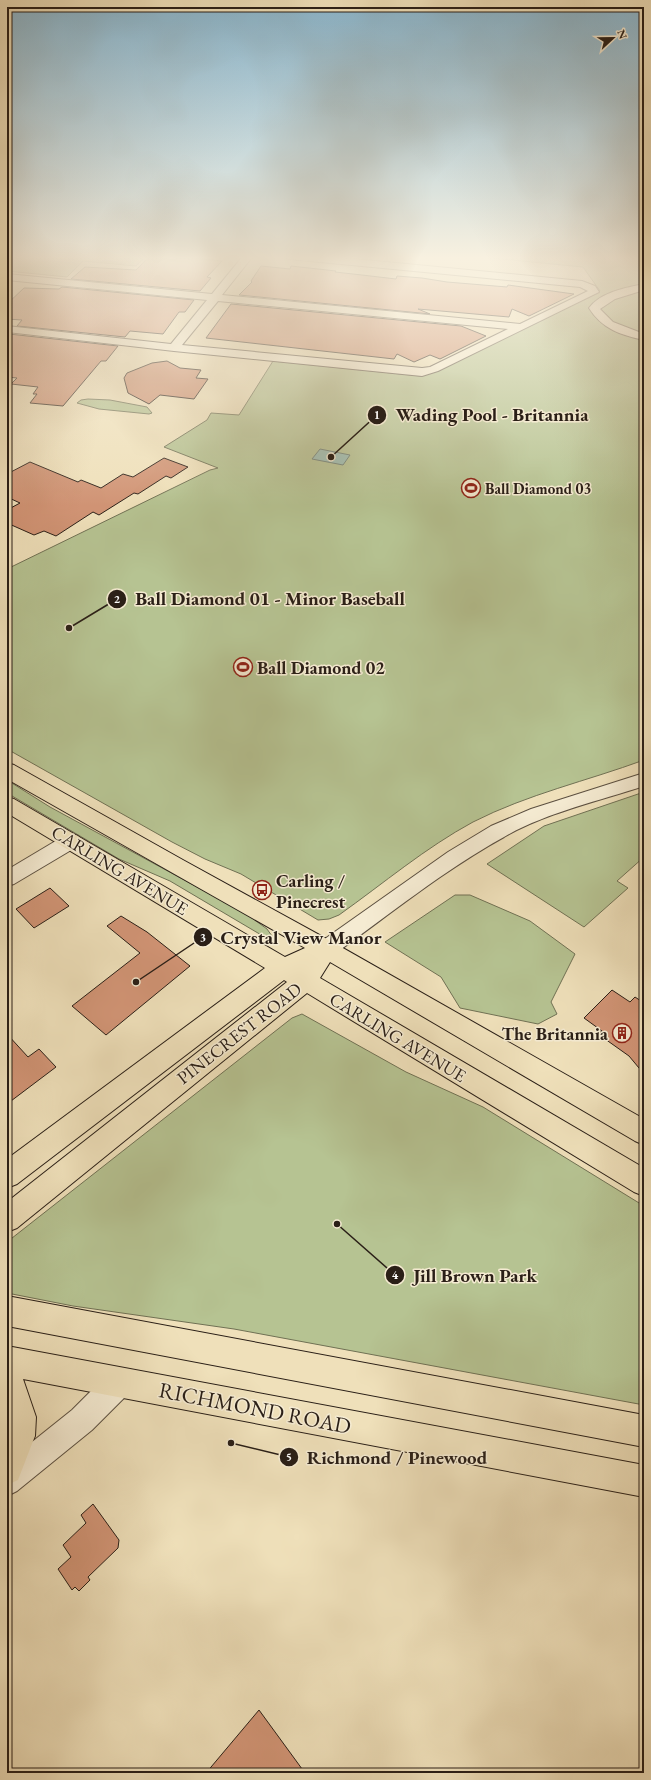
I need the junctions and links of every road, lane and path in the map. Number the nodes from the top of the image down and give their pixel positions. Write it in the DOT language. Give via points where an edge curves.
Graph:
graph roads {
  1 [pos="95,339"];
  2 [pos="181,339"];
  3 [pos="497,339"];
  4 [pos="174,348"];
  5 [pos="7,770"];
  6 [pos="644,779"];
  7 [pos="7,804"];
  8 [pos="71,841"];
  9 [pos="7,879"];
  10 [pos="326,949"];
  11 [pos="282,968"];
  12 [pos="305,981"];
  13 [pos="644,1133"];
  14 [pos="7,1175"];
  15 [pos="644,1183"];
  16 [pos="7,1219"];
  17 [pos="7,1311"];
  18 [pos="7,1361"];
  19 [pos="7,1376"];
  20 [pos="120,1382"];
  21 [pos="644,1431"];
  22 [pos="7,1469"];
  23 [pos="7,1481"];
  24 [pos="644,1481"];
  1 -- 4 [label="street"];
  2 -- 4 [label="street"];
  3 -- 4 [label="street" via="429,371 414,372"];
  5 -- 10 [label="main road, CARLING AVENUE"];
  6 -- 10 [label="street" via="538,814 498,831 455,857"];
  7 -- 8 [label="main road, CARLING AVENUE"];
  8 -- 9 [label="street"];
  8 -- 11 [label="main road, CARLING AVENUE"];
  10 -- 11 [label="main road, PINECREST ROAD"];
  10 -- 12 [label="main road, PINECREST ROAD"];
  10 -- 13 [label="main road, CARLING AVENUE"];
  11 -- 12 [label="main road, CARLING AVENUE"];
  11 -- 14 [label="main road, PINECREST ROAD"];
  12 -- 15 [label="main road, CARLING AVENUE"];
  12 -- 16 [label="main road, PINECREST ROAD"];
  17 -- 21 [label="main road"];
  18 -- 20 [label="main road, RICHMOND ROAD"];
  19 -- 22 [label="main road" via="20,1417 19,1436"];
  20 -- 23 [label="street" via="82,1420"];
  20 -- 24 [label="main road, RICHMOND ROAD"];
}
